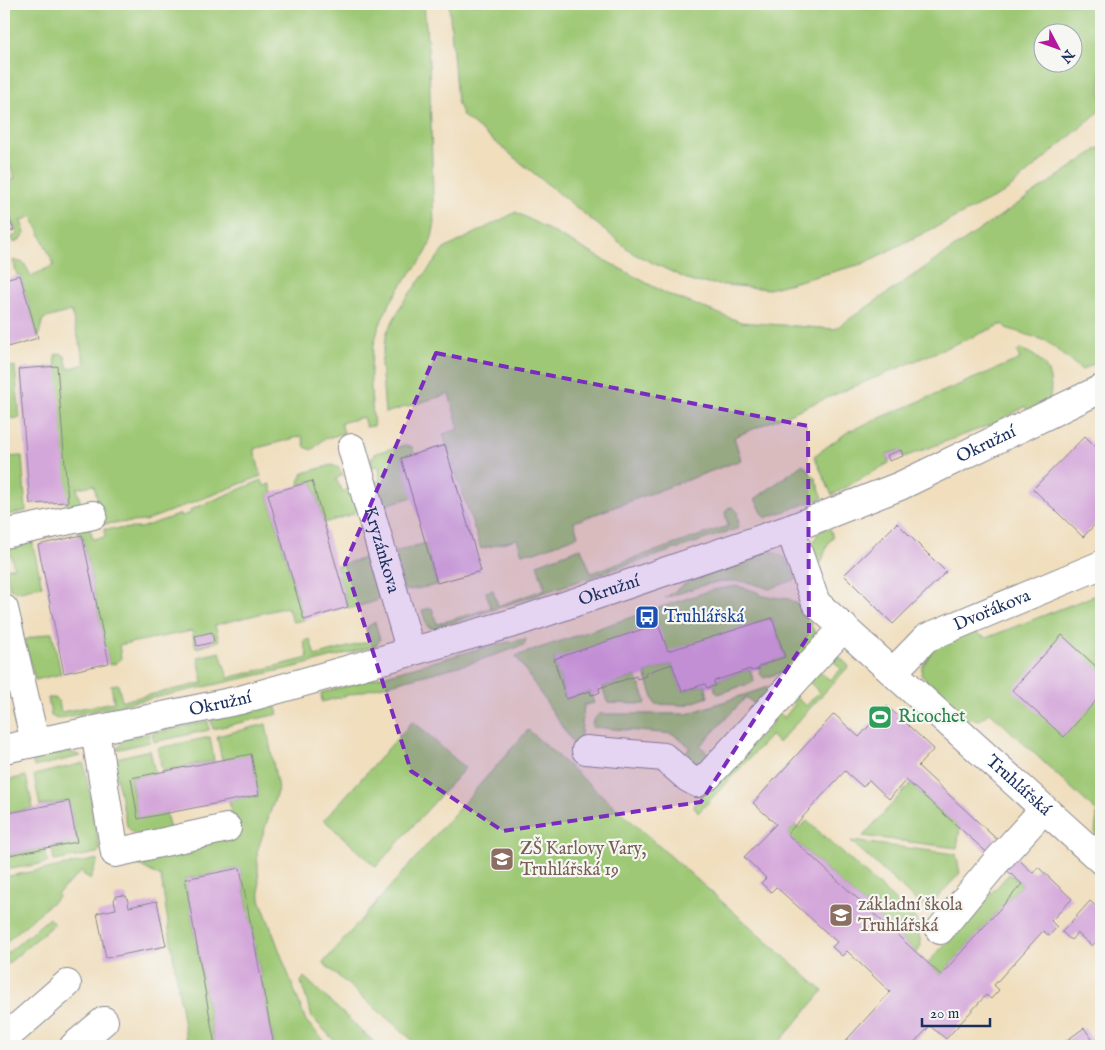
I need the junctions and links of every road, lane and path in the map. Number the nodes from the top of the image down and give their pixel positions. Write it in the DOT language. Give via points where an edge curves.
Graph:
graph roads {
  1 [pos="1101,389"];
  2 [pos="352,448"];
  3 [pos="93,512"];
  4 [pos="790,529"];
  5 [pos="4,534"];
  6 [pos="1101,565"];
  7 [pos="4,609"];
  8 [pos="844,628"];
  9 [pos="411,652"];
  10 [pos="893,672"];
  11 [pos="95,731"];
  12 [pos="35,742"];
  13 [pos="4,749"];
  14 [pos="586,750"];
  15 [pos="1044,809"];
  16 [pos="227,828"];
  17 [pos="1101,860"];
  18 [pos="940,930"];
  19 [pos="67,984"];
  20 [pos="104,1020"];
  21 [pos="4,1039"];
  22 [pos="74,1046"];
  1 -- 4 [label="street, Okružní" via="900,486"];
  2 -- 9 [label="street, Kryzánkova"];
  3 -- 5 [label="street"];
  4 -- 8 [label="street, Truhlářská" via="816,602"];
  4 -- 9 [label="street, Okružní" via="520,621"];
  6 -- 10 [label="street, Dvořákova" via="926,638"];
  7 -- 12 [label="street"];
  8 -- 10 [label="street, Truhlářská"];
  8 -- 14 [label="street" via="708,776 697,783 664,757"];
  9 -- 11 [label="street, Okružní" via="240,700"];
  10 -- 15 [label="street, Truhlářská"];
  11 -- 12 [label="street, Okružní"];
  11 -- 16 [label="street" via="115,852"];
  12 -- 13 [label="street, Okružní"];
  15 -- 17 [label="street, Truhlářská"];
  15 -- 18 [label="street"];
  19 -- 21 [label="street"];
  20 -- 22 [label="street"];
}
